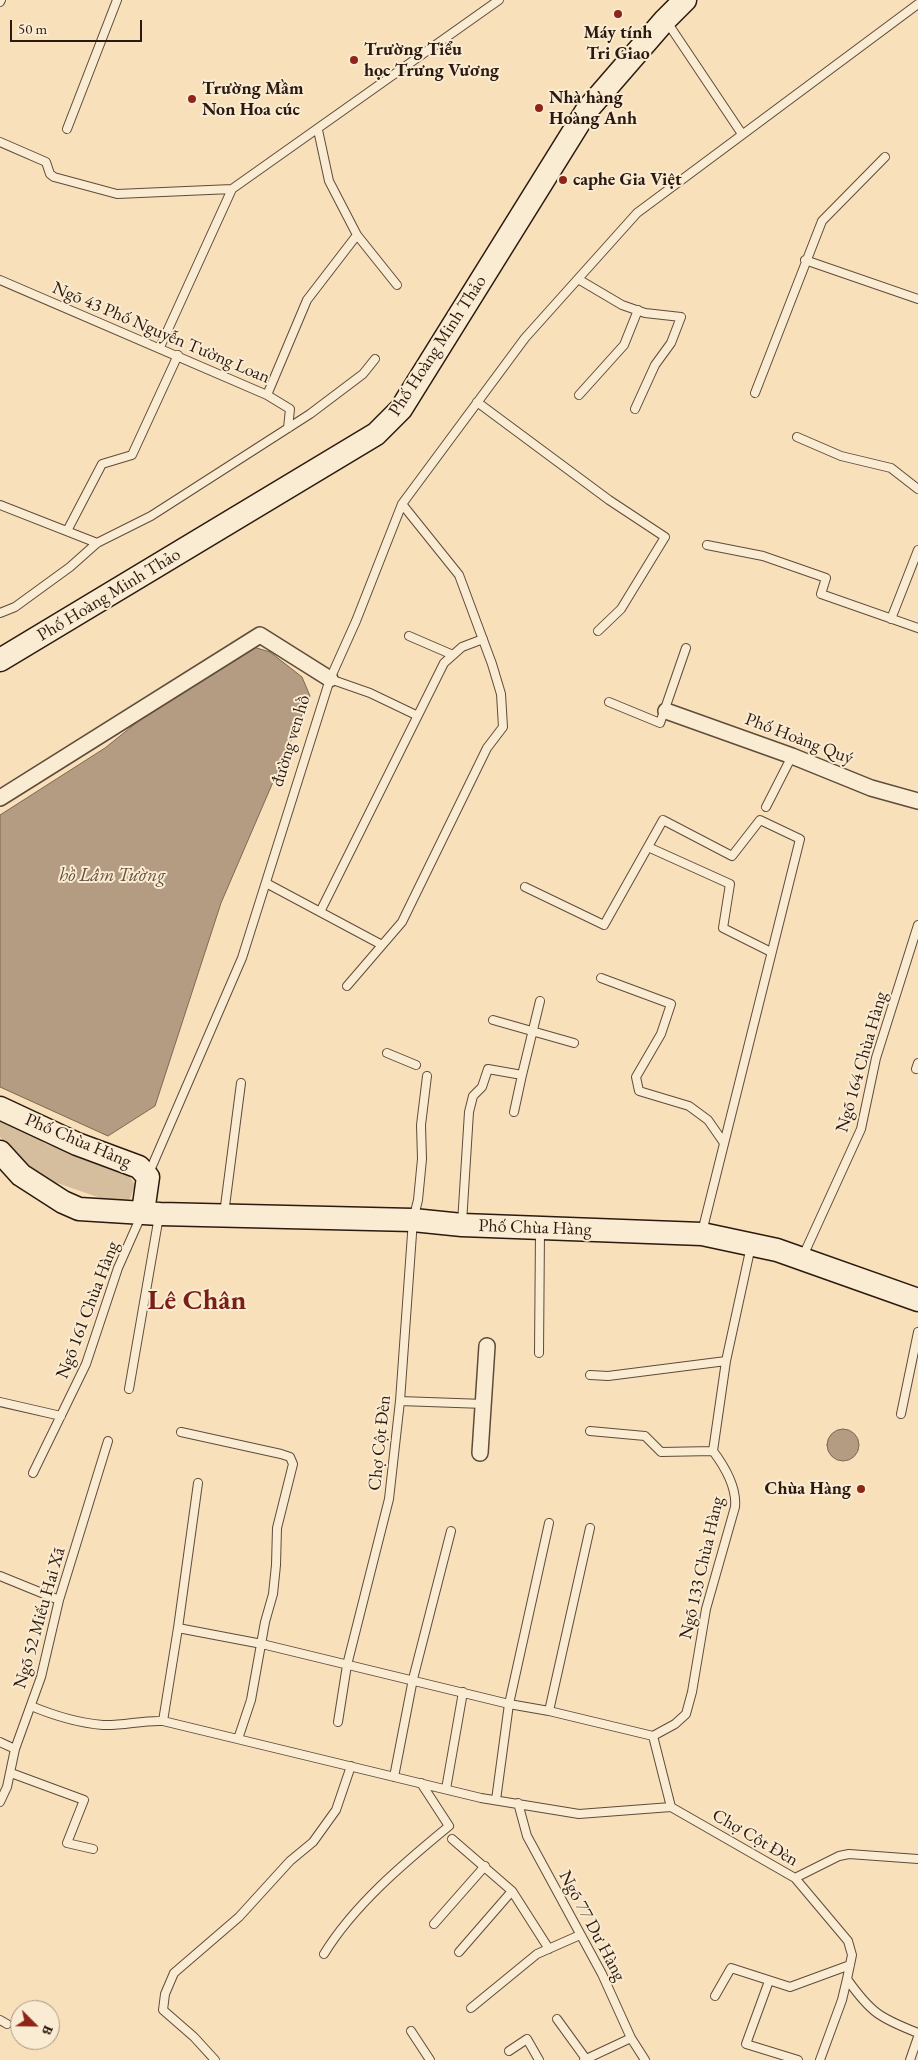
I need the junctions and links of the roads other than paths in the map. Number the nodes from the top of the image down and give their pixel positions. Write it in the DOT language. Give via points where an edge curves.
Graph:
graph roads {
  1 [pos="117,0"];
  2 [pos="499,0"];
  3 [pos="685,0"];
  4 [pos="918,4"];
  5 [pos="665,20"];
  6 [pos="67,129"];
  7 [pos="318,130"];
  8 [pos="742,134"];
  9 [pos="0,142"];
  10 [pos="885,157"];
  11 [pos="232,189"];
  12 [pos="357,235"];
  13 [pos="805,260"];
  14 [pos="578,279"];
  15 [pos="0,280"];
  16 [pos="397,286"];
  17 [pos="918,299"];
  18 [pos="638,310"];
  19 [pos="160,347"];
  20 [pos="178,355"];
  21 [pos="375,359"];
  22 [pos="755,393"];
  23 [pos="267,395"];
  24 [pos="580,395"];
  25 [pos="477,402"];
  26 [pos="635,409"];
  27 [pos="288,428"];
  28 [pos="797,437"];
  29 [pos="918,489"];
  30 [pos="402,504"];
  31 [pos="0,505"];
  32 [pos="68,531"];
  33 [pos="97,543"];
  34 [pos="707,545"];
  35 [pos="918,550"];
  36 [pos="0,613"];
  37 [pos="891,618"];
  38 [pos="918,628"];
  39 [pos="598,631"];
  40 [pos="409,636"];
  41 [pos="483,639"];
  42 [pos="686,648"];
  43 [pos="453,656"];
  44 [pos="0,660"];
  45 [pos="330,678"];
  46 [pos="609,702"];
  47 [pos="666,710"];
  48 [pos="416,715"];
  49 [pos="792,756"];
  50 [pos="0,798"];
  51 [pos="918,801"];
  52 [pos="766,807"];
  53 [pos="648,847"];
  54 [pos="266,883"];
  55 [pos="525,887"];
  56 [pos="320,912"];
  57 [pos="918,925"];
  58 [pos="382,946"];
  59 [pos="771,952"];
  60 [pos="601,978"];
  61 [pos="347,986"];
  62 [pos="540,1001"];
  63 [pos="493,1020"];
  64 [pos="531,1032"];
  65 [pos="574,1043"];
  66 [pos="387,1053"];
  67 [pos="416,1065"];
  68 [pos="522,1075"];
  69 [pos="427,1076"];
  70 [pos="241,1083"];
  71 [pos="0,1108"];
  72 [pos="514,1112"];
  73 [pos="724,1144"];
  74 [pos="0,1152"];
  75 [pos="148,1177"];
  76 [pos="151,1213"];
  77 [pos="224,1216"];
  78 [pos="413,1220"];
  79 [pos="462,1225"];
  80 [pos="540,1227"];
  81 [pos="702,1234"];
  82 [pos="751,1246"];
  83 [pos="802,1258"];
  84 [pos="918,1300"];
  85 [pos="918,1332"];
  86 [pos="487,1346"];
  87 [pos="539,1353"];
  88 [pos="726,1361"];
  89 [pos="590,1375"];
  90 [pos="129,1389"];
  91 [pos="400,1401"];
  92 [pos="0,1402"];
  93 [pos="484,1404"];
  94 [pos="902,1414"];
  95 [pos="61,1416"];
  96 [pos="590,1431"];
  97 [pos="181,1432"];
  98 [pos="108,1441"];
  99 [pos="713,1451"];
  100 [pos="480,1453"];
  101 [pos="33,1473"];
  102 [pos="198,1483"];
  103 [pos="550,1523"];
  104 [pos="590,1528"];
  105 [pos="451,1531"];
  106 [pos="0,1576"];
  107 [pos="60,1600"];
  108 [pos="178,1628"];
  109 [pos="262,1644"];
  110 [pos="347,1665"];
  111 [pos="413,1680"];
  112 [pos="463,1692"];
  113 [pos="509,1704"];
  114 [pos="31,1706"];
  115 [pos="549,1710"];
  116 [pos="162,1722"];
  117 [pos="338,1722"];
  118 [pos="653,1736"];
  119 [pos="238,1739"];
  120 [pos="0,1742"];
  121 [pos="15,1749"];
  122 [pos="351,1766"];
  123 [pos="11,1773"];
  124 [pos="394,1777"];
  125 [pos="421,1783"];
  126 [pos="446,1789"];
  127 [pos="496,1800"];
  128 [pos="0,1802"];
  129 [pos="518,1803"];
  130 [pos="671,1807"];
  131 [pos="452,1839"];
  132 [pos="93,1849"];
  133 [pos="918,1859"];
  134 [pos="485,1866"];
  135 [pos="796,1878"];
  136 [pos="512,1891"];
  137 [pos="434,1924"];
  138 [pos="580,1935"];
  139 [pos="549,1949"];
  140 [pos="459,1952"];
  141 [pos="324,1954"];
  142 [pos="850,1965"];
  143 [pos="769,1980"];
  144 [pos="847,1980"];
  145 [pos="715,1996"];
  146 [pos="471,2008"];
  147 [pos="556,2020"];
  148 [pos="411,2031"];
  149 [pos="918,2033"];
  150 [pos="918,2037"];
  151 [pos="631,2038"];
  152 [pos="509,2051"];
  153 [pos="215,2060"];
  154 [pos="430,2060"];
  155 [pos="539,2060"];
  156 [pos="585,2060"];
  157 [pos="645,2060"];
  158 [pos="798,2060"];
  159 [pos="820,2060"];
  160 [pos="910,2060"];
  1 -- 6 [label="lane"];
  2 -- 7 [label="lane"];
  3 -- 5 [label="street, Phố Hoàng Minh Thảo"];
  4 -- 8 [label="lane"];
  5 -- 8 [label="lane"];
  5 -- 44 [label="street, Phố Hoàng Minh Thảo" via="587,110 401,409 376,434"];
  7 -- 11 [label="lane"];
  7 -- 12 [label="lane" via="329,181"];
  8 -- 14 [label="lane" via="637,214"];
  9 -- 11 [label="lane" via="46,162 54,177 117,194"];
  10 -- 13 [label="lane" via="822,221"];
  11 -- 19 [label="lane"];
  12 -- 16 [label="lane"];
  12 -- 23 [label="lane" via="307,300"];
  13 -- 17 [label="lane"];
  13 -- 22 [label="lane"];
  14 -- 18 [label="lane" via="615,301"];
  14 -- 25 [label="lane" via="525,338"];
  15 -- 19 [label="lane, Ngõ 43 Phố Nguyễn Tường Loan"];
  18 -- 24 [label="lane" via="624,345"];
  18 -- 26 [label="lane" via="681,317 671,343 655,365"];
  19 -- 20 [label="lane, Ngõ 43 Phố Nguyễn Tường Loan"];
  20 -- 23 [label="lane, Ngõ 43 Phố Nguyễn Tường Loan"];
  20 -- 32 [label="lane" via="132,455 102,464"];
  21 -- 27 [label="lane" via="351,384"];
  23 -- 27 [label="lane, Ngõ 43 Phố Nguyễn Tường Loan" via="288,406 291,413"];
  25 -- 30 [label="lane"];
  25 -- 39 [label="lane" via="609,500 665,537 621,609"];
  27 -- 33 [label="lane" via="151,516"];
  28 -- 29 [label="lane" via="841,456 891,468"];
  30 -- 41 [label="lane" via="459,575"];
  30 -- 45 [label="lane"];
  31 -- 32 [label="lane"];
  32 -- 33 [label="lane"];
  33 -- 36 [label="lane" via="15,607"];
  34 -- 37 [label="lane" via="763,556 826,578 821,594"];
  35 -- 37 [label="lane"];
  37 -- 38 [label="lane"];
  40 -- 43 [label="lane"];
  41 -- 43 [label="lane" via="462,647"];
  41 -- 58 [label="lane" via="502,694 503,727 487,748 402,922"];
  42 -- 47 [label="lane"];
  43 -- 48 [label="lane" via="444,663"];
  45 -- 48 [label="lane"];
  45 -- 50 [label="street, đường ven hồ" via="260,634"];
  45 -- 54 [label="lane, đường ven hồ"];
  46 -- 47 [label="lane" via="660,724"];
  47 -- 49 [label="street, Phố Hoàng Quý"];
  48 -- 56 [label="lane"];
  49 -- 51 [label="street, Phố Hoàng Quý" via="872,788"];
  49 -- 52 [label="lane"];
  53 -- 55 [label="lane" via="604,925"];
  53 -- 59 [label="lane" via="730,884 723,928"];
  53 -- 59 [label="lane" via="663,820 732,856 760,820 800,839"];
  54 -- 56 [label="lane"];
  54 -- 75 [label="lane, đường ven hồ" via="242,958"];
  56 -- 58 [label="lane"];
  57 -- 83 [label="lane, Ngõ 164 Chùa Hàng" via="876,1058 861,1129"];
  58 -- 61 [label="lane"];
  59 -- 73 [label="lane"];
  60 -- 73 [label="lane" via="671,1004 661,1034 636,1077 639,1091 689,1106 708,1120"];
  62 -- 64 [label="lane"];
  63 -- 64 [label="lane"];
  64 -- 65 [label="lane"];
  64 -- 68 [label="lane"];
  66 -- 67 [label="lane"];
  68 -- 72 [label="lane"];
  68 -- 79 [label="lane" via="488,1069 482,1087 473,1096 465,1148"];
  69 -- 78 [label="lane, Chợ Cột Đèn" via="421,1125 420,1176"];
  70 -- 77 [label="lane"];
  71 -- 75 [label="street, Phố Chùa Hàng" via="77,1144 138,1167"];
  73 -- 81 [label="lane"];
  74 -- 76 [label="street, Phố Chùa Hàng" via="21,1175 79,1209"];
  75 -- 76 [label="street, Phố Chùa Hàng"];
  76 -- 77 [label="street, Phố Chùa Hàng"];
  76 -- 90 [label="lane"];
  76 -- 95 [label="lane, Ngõ 161 Chùa Hàng" via="118,1268 86,1364"];
  77 -- 78 [label="street, Phố Chùa Hàng"];
  78 -- 79 [label="street, Phố Chùa Hàng"];
  78 -- 91 [label="lane, Chợ Cột Đèn"];
  79 -- 80 [label="street, Phố Chùa Hàng"];
  80 -- 81 [label="street, Phố Chùa Hàng"];
  80 -- 87 [label="lane"];
  81 -- 82 [label="street, Phố Chùa Hàng"];
  82 -- 83 [label="street, Phố Chùa Hàng"];
  82 -- 88 [label="lane"];
  83 -- 84 [label="street, Phố Chùa Hàng"];
  85 -- 94 [label="lane"];
  86 -- 93 [label="street"];
  88 -- 89 [label="lane" via="608,1376"];
  88 -- 99 [label="lane"];
  91 -- 93 [label="lane"];
  91 -- 110 [label="lane, Chợ Cột Đèn" via="389,1498"];
  92 -- 95 [label="lane"];
  93 -- 100 [label="street"];
  95 -- 101 [label="lane, Ngõ 161 Chùa Hàng"];
  96 -- 99 [label="lane" via="644,1436 661,1452"];
  97 -- 109 [label="lane" via="281,1454 290,1457 293,1464 277,1528 275,1575"];
  98 -- 107 [label="lane, Ngõ 52 Miếu Hai Xã"];
  99 -- 118 [label="lane, Ngõ 133 Chùa Hàng" via="736,1495 735,1507 706,1608 686,1714"];
  102 -- 108 [label="lane"];
  103 -- 113 [label="lane"];
  104 -- 115 [label="lane"];
  105 -- 111 [label="lane"];
  106 -- 107 [label="lane"];
  107 -- 114 [label="lane, Ngõ 52 Miếu Hai Xã"];
  108 -- 109 [label="lane"];
  108 -- 116 [label="lane"];
  109 -- 110 [label="lane"];
  109 -- 119 [label="lane" via="251,1700"];
  110 -- 111 [label="lane"];
  110 -- 117 [label="lane, Chợ Cột Đèn"];
  111 -- 112 [label="lane"];
  111 -- 124 [label="lane"];
  112 -- 113 [label="lane"];
  112 -- 126 [label="lane"];
  113 -- 115 [label="lane"];
  113 -- 127 [label="lane"];
  114 -- 116 [label="lane" via="60,1718 105,1725 144,1720"];
  114 -- 121 [label="lane, Ngõ 52 Miếu Hai Xã"];
  115 -- 118 [label="lane"];
  116 -- 119 [label="lane"];
  118 -- 130 [label="lane"];
  119 -- 122 [label="lane"];
  120 -- 121 [label="lane"];
  121 -- 123 [label="lane, Ngõ 52 Miếu Hai Xã"];
  122 -- 124 [label="lane"];
  122 -- 153 [label="lane" via="336,1810 313,1842 290,1861 239,1917 174,1973 165,1994 163,2010"];
  123 -- 128 [label="lane, Ngõ 52 Miếu Hai Xã"];
  123 -- 132 [label="lane" via="84,1800 67,1843"];
  124 -- 125 [label="lane"];
  125 -- 126 [label="lane"];
  125 -- 141 [label="lane" via="449,1826 381,1885"];
  126 -- 127 [label="lane"];
  127 -- 129 [label="lane"];
  129 -- 130 [label="lane" via="579,1814"];
  129 -- 138 [label="lane, Ngõ 77 Dư Hàng" via="527,1836"];
  130 -- 135 [label="lane, Chợ Cột Đèn"];
  131 -- 134 [label="lane"];
  133 -- 135 [label="lane" via="849,1854"];
  134 -- 136 [label="lane"];
  134 -- 137 [label="lane"];
  135 -- 142 [label="lane, Chợ Cột Đèn" via="848,1941 852,1954"];
  136 -- 139 [label="lane"];
  136 -- 140 [label="lane"];
  138 -- 139 [label="lane"];
  138 -- 151 [label="lane, Ngõ 77 Dư Hàng"];
  139 -- 146 [label="lane" via="537,1954"];
  142 -- 143 [label="lane" via="790,1987"];
  142 -- 144 [label="lane, Chợ Cột Đèn"];
  143 -- 145 [label="lane" via="731,1968"];
  143 -- 158 [label="lane" via="746,2044"];
  144 -- 149 [label="lane" via="862,2001 884,2020"];
  144 -- 159 [label="lane, Chợ Cột Đèn"];
  147 -- 156 [label="lane"];
  148 -- 154 [label="lane"];
  150 -- 160 [label="lane"];
  151 -- 156 [label="lane"];
  151 -- 157 [label="lane, Ngõ 77 Dư Hàng"];
  152 -- 155 [label="lane" via="527,2039"];
}
